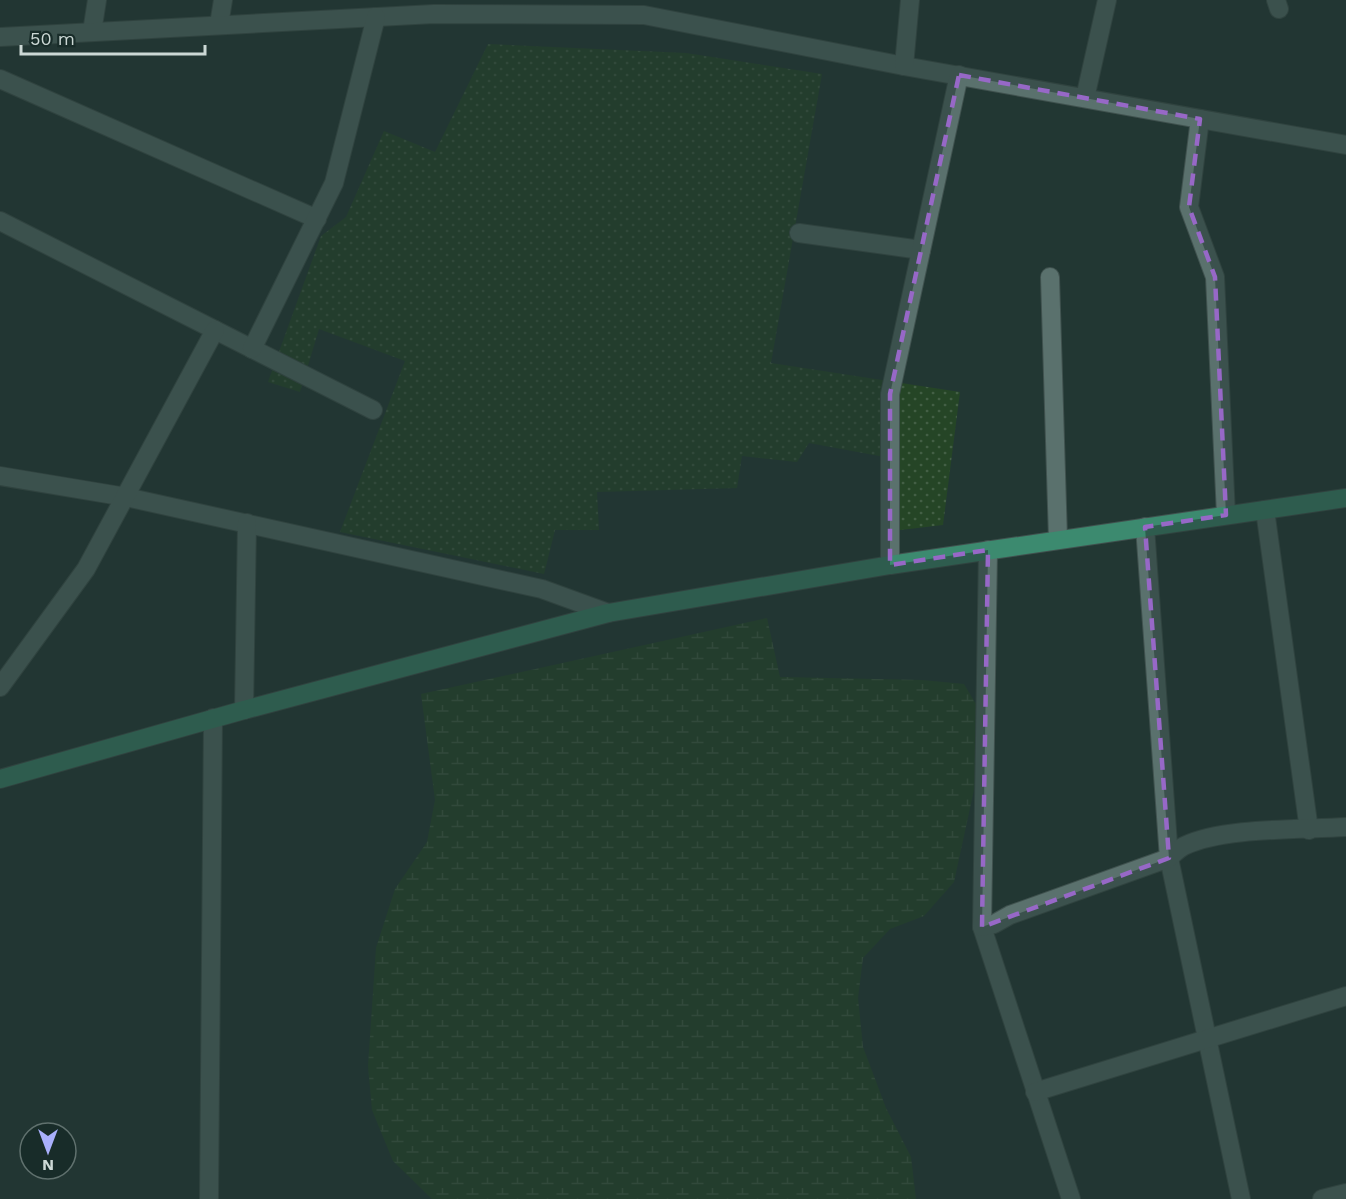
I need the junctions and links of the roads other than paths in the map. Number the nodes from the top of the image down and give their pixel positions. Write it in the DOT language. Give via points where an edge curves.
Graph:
graph roads {
  1 [pos="97,0"];
  2 [pos="223,0"];
  3 [pos="358,0"];
  4 [pos="910,0"];
  5 [pos="1107,0"];
  6 [pos="436,7"];
  7 [pos="577,7"];
  8 [pos="645,8"];
  9 [pos="376,17"];
  10 [pos="355,18"];
  11 [pos="219,25"];
  12 [pos="92,32"];
  13 [pos="0,37"];
  14 [pos="904,66"];
  15 [pos="959,75"];
  16 [pos="0,79"];
  17 [pos="1085,98"];
  18 [pos="1200,119"];
  19 [pos="1346,145"];
  20 [pos="317,219"];
  21 [pos="0,221"];
  22 [pos="799,233"];
  23 [pos="921,250"];
  24 [pos="1050,277"];
  25 [pos="215,330"];
  26 [pos="252,349"];
  27 [pos="373,410"];
  28 [pos="0,476"];
  29 [pos="126,497"];
  30 [pos="1346,498"];
  31 [pos="1265,510"];
  32 [pos="1226,515"];
  33 [pos="247,523"];
  34 [pos="1145,527"];
  35 [pos="1058,539"];
  36 [pos="988,550"];
  37 [pos="890,565"];
  38 [pos="608,613"];
  39 [pos="0,687"];
  40 [pos="244,710"];
  41 [pos="213,718"];
  42 [pos="0,779"];
  43 [pos="1346,826"];
  44 [pos="1309,830"];
  45 [pos="1169,858"];
  46 [pos="982,927"];
  47 [pos="1346,996"];
  48 [pos="1207,1039"];
  49 [pos="1035,1092"];
  50 [pos="1346,1193"];
  51 [pos="209,1199"];
  52 [pos="1071,1199"];
  53 [pos="1241,1199"];
  54 [pos="1322,1199"];
  1 -- 12 [label="street"];
  2 -- 11 [label="street"];
  3 -- 10 [label="street"];
  4 -- 14 [label="street"];
  5 -- 17 [label="street"];
  6 -- 7 [label="street"];
  6 -- 9 [label="street"];
  7 -- 8 [label="street"];
  8 -- 14 [label="street"];
  9 -- 10 [label="street"];
  9 -- 20 [label="street" via="334,183"];
  10 -- 11 [label="street"];
  11 -- 12 [label="street"];
  12 -- 13 [label="street"];
  14 -- 15 [label="street"];
  15 -- 17 [label="street"];
  15 -- 23 [label="street"];
  16 -- 20 [label="street"];
  17 -- 18 [label="street"];
  18 -- 19 [label="street"];
  18 -- 32 [label="street" via="1189,207 1215,277"];
  20 -- 26 [label="street"];
  21 -- 25 [label="street"];
  22 -- 23 [label="street"];
  23 -- 37 [label="street" via="890,394"];
  24 -- 35 [label="street"];
  25 -- 26 [label="street"];
  25 -- 29 [label="street"];
  26 -- 27 [label="street"];
  28 -- 29 [label="street"];
  29 -- 33 [label="street"];
  29 -- 39 [label="street" via="86,569"];
  30 -- 31 [label="main road"];
  31 -- 32 [label="main road"];
  31 -- 44 [label="street"];
  32 -- 34 [label="main road"];
  33 -- 38 [label="street" via="542,589"];
  33 -- 40 [label="street"];
  34 -- 35 [label="main road"];
  34 -- 45 [label="street"];
  35 -- 36 [label="main road"];
  36 -- 37 [label="main road"];
  36 -- 46 [label="street"];
  37 -- 38 [label="main road"];
  38 -- 40 [label="main road"];
  40 -- 41 [label="main road"];
  41 -- 42 [label="main road"];
  41 -- 51 [label="street"];
  43 -- 44 [label="street"];
  44 -- 45 [label="street" via="1239,833 1198,840 1181,847"];
  45 -- 46 [label="street"];
  45 -- 48 [label="street"];
  46 -- 49 [label="street"];
  47 -- 48 [label="street"];
  48 -- 49 [label="street"];
  48 -- 53 [label="street"];
  49 -- 52 [label="street"];
  50 -- 54 [label="street"];
}
